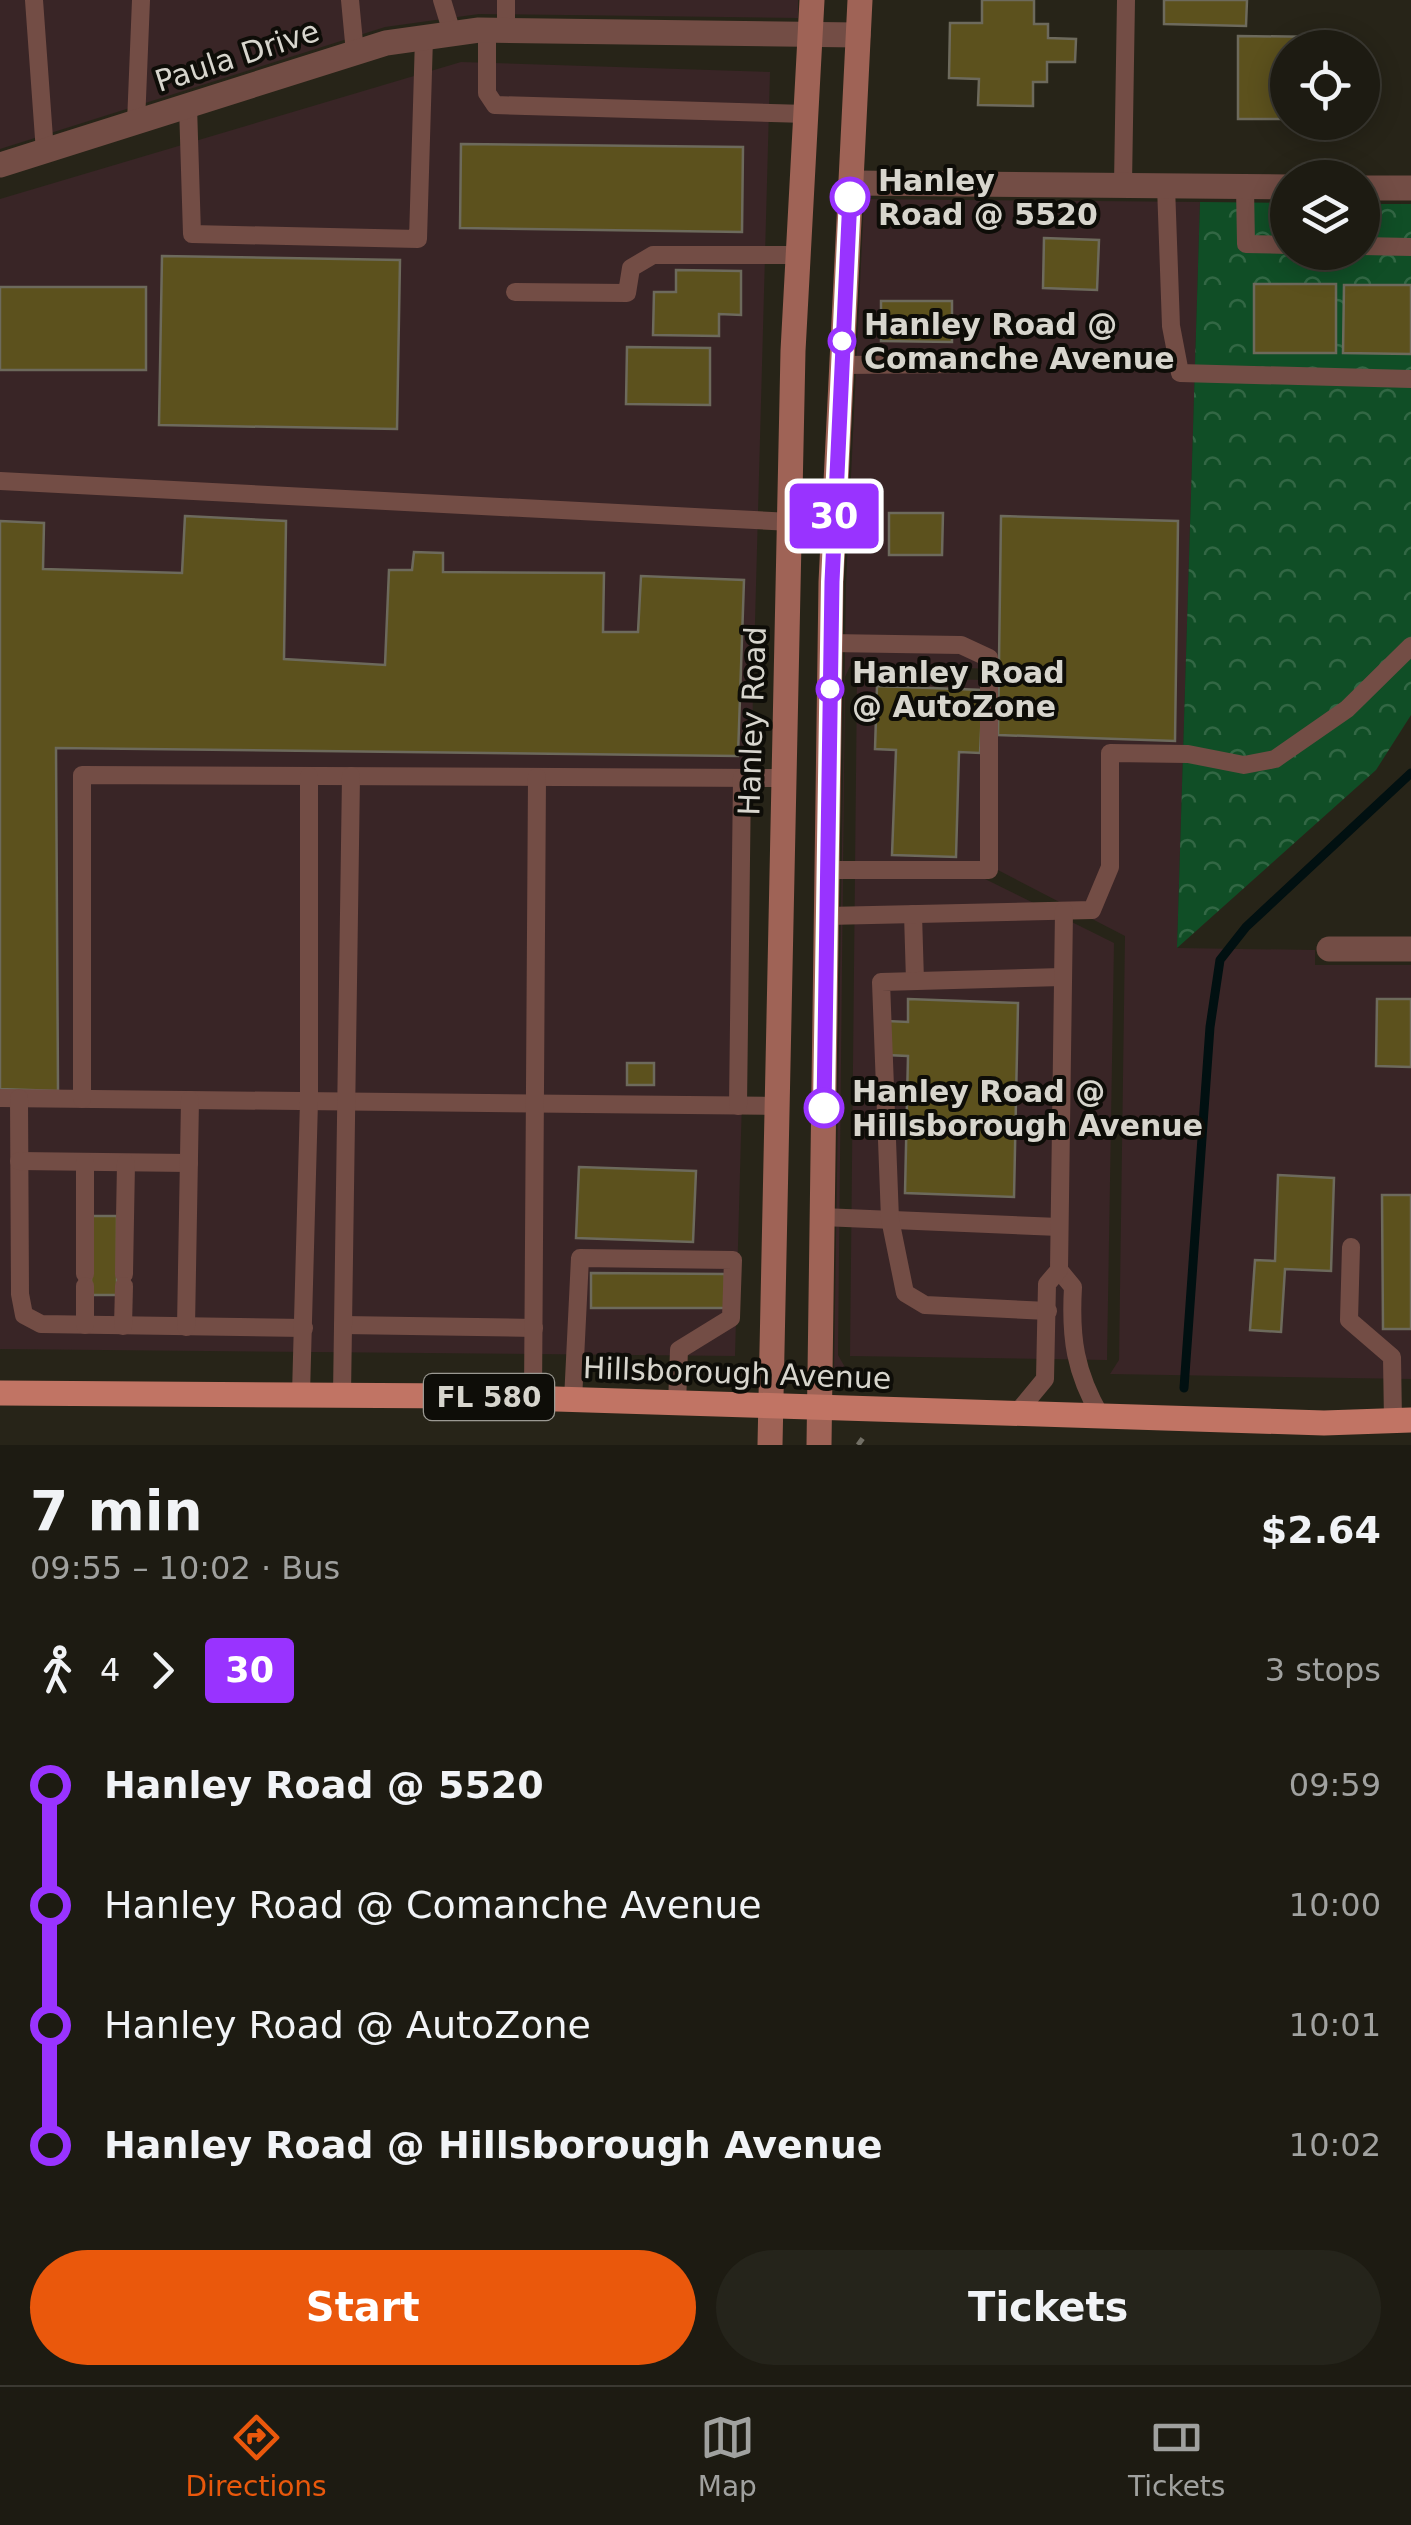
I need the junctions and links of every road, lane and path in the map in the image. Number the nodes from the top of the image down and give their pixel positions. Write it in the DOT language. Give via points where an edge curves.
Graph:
graph roads {
  1 [pos="34,0"];
  2 [pos="141,0"];
  3 [pos="350,0"];
  4 [pos="442,0"];
  5 [pos="506,0"];
  6 [pos="812,0"];
  7 [pos="860,0"];
  8 [pos="1126,0"];
  9 [pos="497,30"];
  10 [pos="452,34"];
  11 [pos="812,35"];
  12 [pos="858,35"];
  13 [pos="424,38"];
  14 [pos="354,53"];
  15 [pos="188,106"];
  16 [pos="807,114"];
  17 [pos="136,123"];
  18 [pos="45,152"];
  19 [pos="0,165"];
  20 [pos="851,183"];
  21 [pos="1123,184"];
  22 [pos="1166,186"];
  23 [pos="1245,187"];
  24 [pos="1270,187"];
  25 [pos="1380,188"];
  26 [pos="1411,188"];
  27 [pos="1270,245"];
  28 [pos="1380,246"];
  29 [pos="1411,247"];
  30 [pos="799,256"];
  31 [pos="515,292"];
  32 [pos="967,364"];
  33 [pos="841,365"];
  34 [pos="1411,379"];
  35 [pos="0,481"];
  36 [pos="791,522"];
  37 [pos="830,644"];
  38 [pos="1411,646"];
  39 [pos="309,776"];
  40 [pos="351,776"];
  41 [pos="537,777"];
  42 [pos="742,778"];
  43 [pos="783,778"];
  44 [pos="828,778"];
  45 [pos="827,870"];
  46 [pos="1064,911"];
  47 [pos="912,914"];
  48 [pos="826,916"];
  49 [pos="780,917"];
  50 [pos="1329,949"];
  51 [pos="1411,949"];
  52 [pos="1062,976"];
  53 [pos="916,981"];
  54 [pos="10,1098"];
  55 [pos="82,1099"];
  56 [pos="190,1100"];
  57 [pos="309,1101"];
  58 [pos="344,1102"];
  59 [pos="535,1104"];
  60 [pos="738,1106"];
  61 [pos="776,1106"];
  62 [pos="20,1162"];
  63 [pos="85,1162"];
  64 [pos="126,1163"];
  65 [pos="189,1163"];
  66 [pos="822,1217"];
  67 [pos="890,1219"];
  68 [pos="1059,1227"];
  69 [pos="1351,1246"];
  70 [pos="1059,1270"];
  71 [pos="1048,1310"];
  72 [pos="85,1325"];
  73 [pos="343,1325"];
  74 [pos="124,1326"];
  75 [pos="186,1327"];
  76 [pos="304,1328"];
  77 [pos="534,1328"];
  78 [pos="0,1392"];
  79 [pos="301,1394"];
  80 [pos="342,1395"];
  81 [pos="533,1398"];
  82 [pos="573,1400"];
  83 [pos="677,1404"];
  84 [pos="770,1407"];
  85 [pos="819,1410"];
  86 [pos="1016,1414"];
  87 [pos="1101,1417"];
  88 [pos="1402,1421"];
  89 [pos="864,1438"];
  90 [pos="770,1445"];
  91 [pos="819,1445"];
  92 [pos="858,1445"];
  1 -- 18 [label="lane"];
  2 -- 17 [label="lane"];
  3 -- 14 [label="lane"];
  4 -- 10 [label="lane"];
  5 -- 9 [label="lane"];
  6 -- 11 [label="main road, Hanley Road"];
  7 -- 12 [label="main road"];
  8 -- 21 [label="lane"];
  9 -- 10 [label="street, Paula Drive"];
  9 -- 11 [label="street, Paula Drive"];
  9 -- 16 [label="lane" via="486,94 496,105"];
  10 -- 13 [label="street, Paula Drive"];
  11 -- 12 [label="street, Paula Drive"];
  11 -- 16 [label="main road, Hanley Road"];
  12 -- 20 [label="main road"];
  13 -- 14 [label="street, Paula Drive"];
  13 -- 15 [label="lane" via="418,240 192,234"];
  14 -- 15 [label="street, Paula Drive"];
  15 -- 17 [label="street, Paula Drive"];
  16 -- 30 [label="main road, Hanley Road"];
  17 -- 18 [label="street, Paula Drive"];
  18 -- 19 [label="street, Paula Drive"];
  20 -- 21 [label="street"];
  20 -- 33 [label="main road"];
  21 -- 22 [label="street"];
  22 -- 23 [label="street"];
  22 -- 34 [label="lane" via="1171,326 1180,374"];
  23 -- 24 [label="street"];
  23 -- 27 [label="lane" via="1246,244"];
  25 -- 26 [label="street"];
  28 -- 29 [label="lane"];
  30 -- 31 [label="lane" via="653,255 631,268 627,294"];
  30 -- 36 [label="main road, Hanley Road"];
  32 -- 33 [label="lane"];
  33 -- 37 [label="main road"];
  35 -- 36 [label="lane"];
  36 -- 43 [label="main road, Hanley Road"];
  37 -- 44 [label="main road"];
  37 -- 45 [label="lane" via="961,645 988,658 989,870"];
  38 -- 46 [label="lane" via="1347,709 1274,759 1244,765 1188,754 1110,753 1110,867 1092,910"];
  39 -- 40 [label="lane"];
  39 -- 55 [label="lane" via="82,775"];
  39 -- 57 [label="lane"];
  40 -- 41 [label="lane"];
  40 -- 58 [label="lane"];
  41 -- 42 [label="lane"];
  41 -- 59 [label="lane"];
  42 -- 43 [label="lane"];
  42 -- 60 [label="lane"];
  43 -- 44 [label="main road"];
  43 -- 49 [label="main road, Hanley Road"];
  44 -- 45 [label="main road"];
  45 -- 48 [label="main road"];
  46 -- 47 [label="lane"];
  46 -- 52 [label="lane"];
  47 -- 48 [label="lane"];
  47 -- 53 [label="lane"];
  48 -- 49 [label="main road"];
  48 -- 66 [label="main road"];
  49 -- 61 [label="main road, Hanley Road"];
  50 -- 51 [label="street"];
  52 -- 53 [label="lane"];
  52 -- 68 [label="lane"];
  53 -- 67 [label="lane" via="881,982"];
  54 -- 55 [label="lane"];
  54 -- 62 [label="lane"];
  55 -- 56 [label="lane"];
  56 -- 57 [label="lane"];
  56 -- 65 [label="lane"];
  57 -- 58 [label="lane"];
  57 -- 76 [label="lane"];
  58 -- 59 [label="lane"];
  58 -- 73 [label="lane"];
  59 -- 60 [label="lane"];
  59 -- 77 [label="lane"];
  60 -- 61 [label="lane"];
  61 -- 84 [label="main road, Hanley Road"];
  62 -- 63 [label="lane"];
  62 -- 72 [label="lane" via="24,1315 42,1324"];
  63 -- 64 [label="lane"];
  63 -- 72 [label="lane"];
  64 -- 65 [label="lane"];
  64 -- 74 [label="lane"];
  65 -- 75 [label="lane"];
  66 -- 67 [label="lane"];
  66 -- 85 [label="main road"];
  67 -- 68 [label="lane"];
  67 -- 71 [label="lane" via="905,1293 925,1305"];
  68 -- 70 [label="lane"];
  69 -- 88 [label="lane" via="1349,1320 1392,1357"];
  70 -- 71 [label="lane" via="1047,1284"];
  70 -- 87 [label="lane" via="1073,1287 1075,1362"];
  71 -- 86 [label="lane" via="1044,1379"];
  72 -- 74 [label="lane"];
  73 -- 77 [label="lane"];
  73 -- 80 [label="lane"];
  74 -- 75 [label="lane"];
  75 -- 76 [label="lane"];
  76 -- 79 [label="lane"];
  77 -- 81 [label="lane"];
  78 -- 79 [label="main road, Hillsborough Avenue / FL 580"];
  79 -- 80 [label="main road, Hillsborough Avenue / FL 580"];
  80 -- 81 [label="main road, Hillsborough Avenue / FL 580"];
  81 -- 82 [label="main road, Hillsborough Avenue / FL 580"];
  82 -- 83 [label="main road, Hillsborough Avenue / FL 580"];
  82 -- 83 [label="lane" via="580,1258 733,1260 731,1318 679,1350"];
  83 -- 84 [label="main road, Hillsborough Avenue / FL 580"];
  84 -- 85 [label="main road, Hillsborough Avenue / FL 580"];
  84 -- 90 [label="main road, Hanley Road"];
  85 -- 86 [label="main road, Hillsborough Avenue / FL 580"];
  85 -- 91 [label="main road"];
  86 -- 87 [label="main road, Hillsborough Avenue / FL 580"];
  87 -- 88 [label="main road, Hillsborough Avenue / FL 580"];
  89 -- 92 [label="path"];
}
